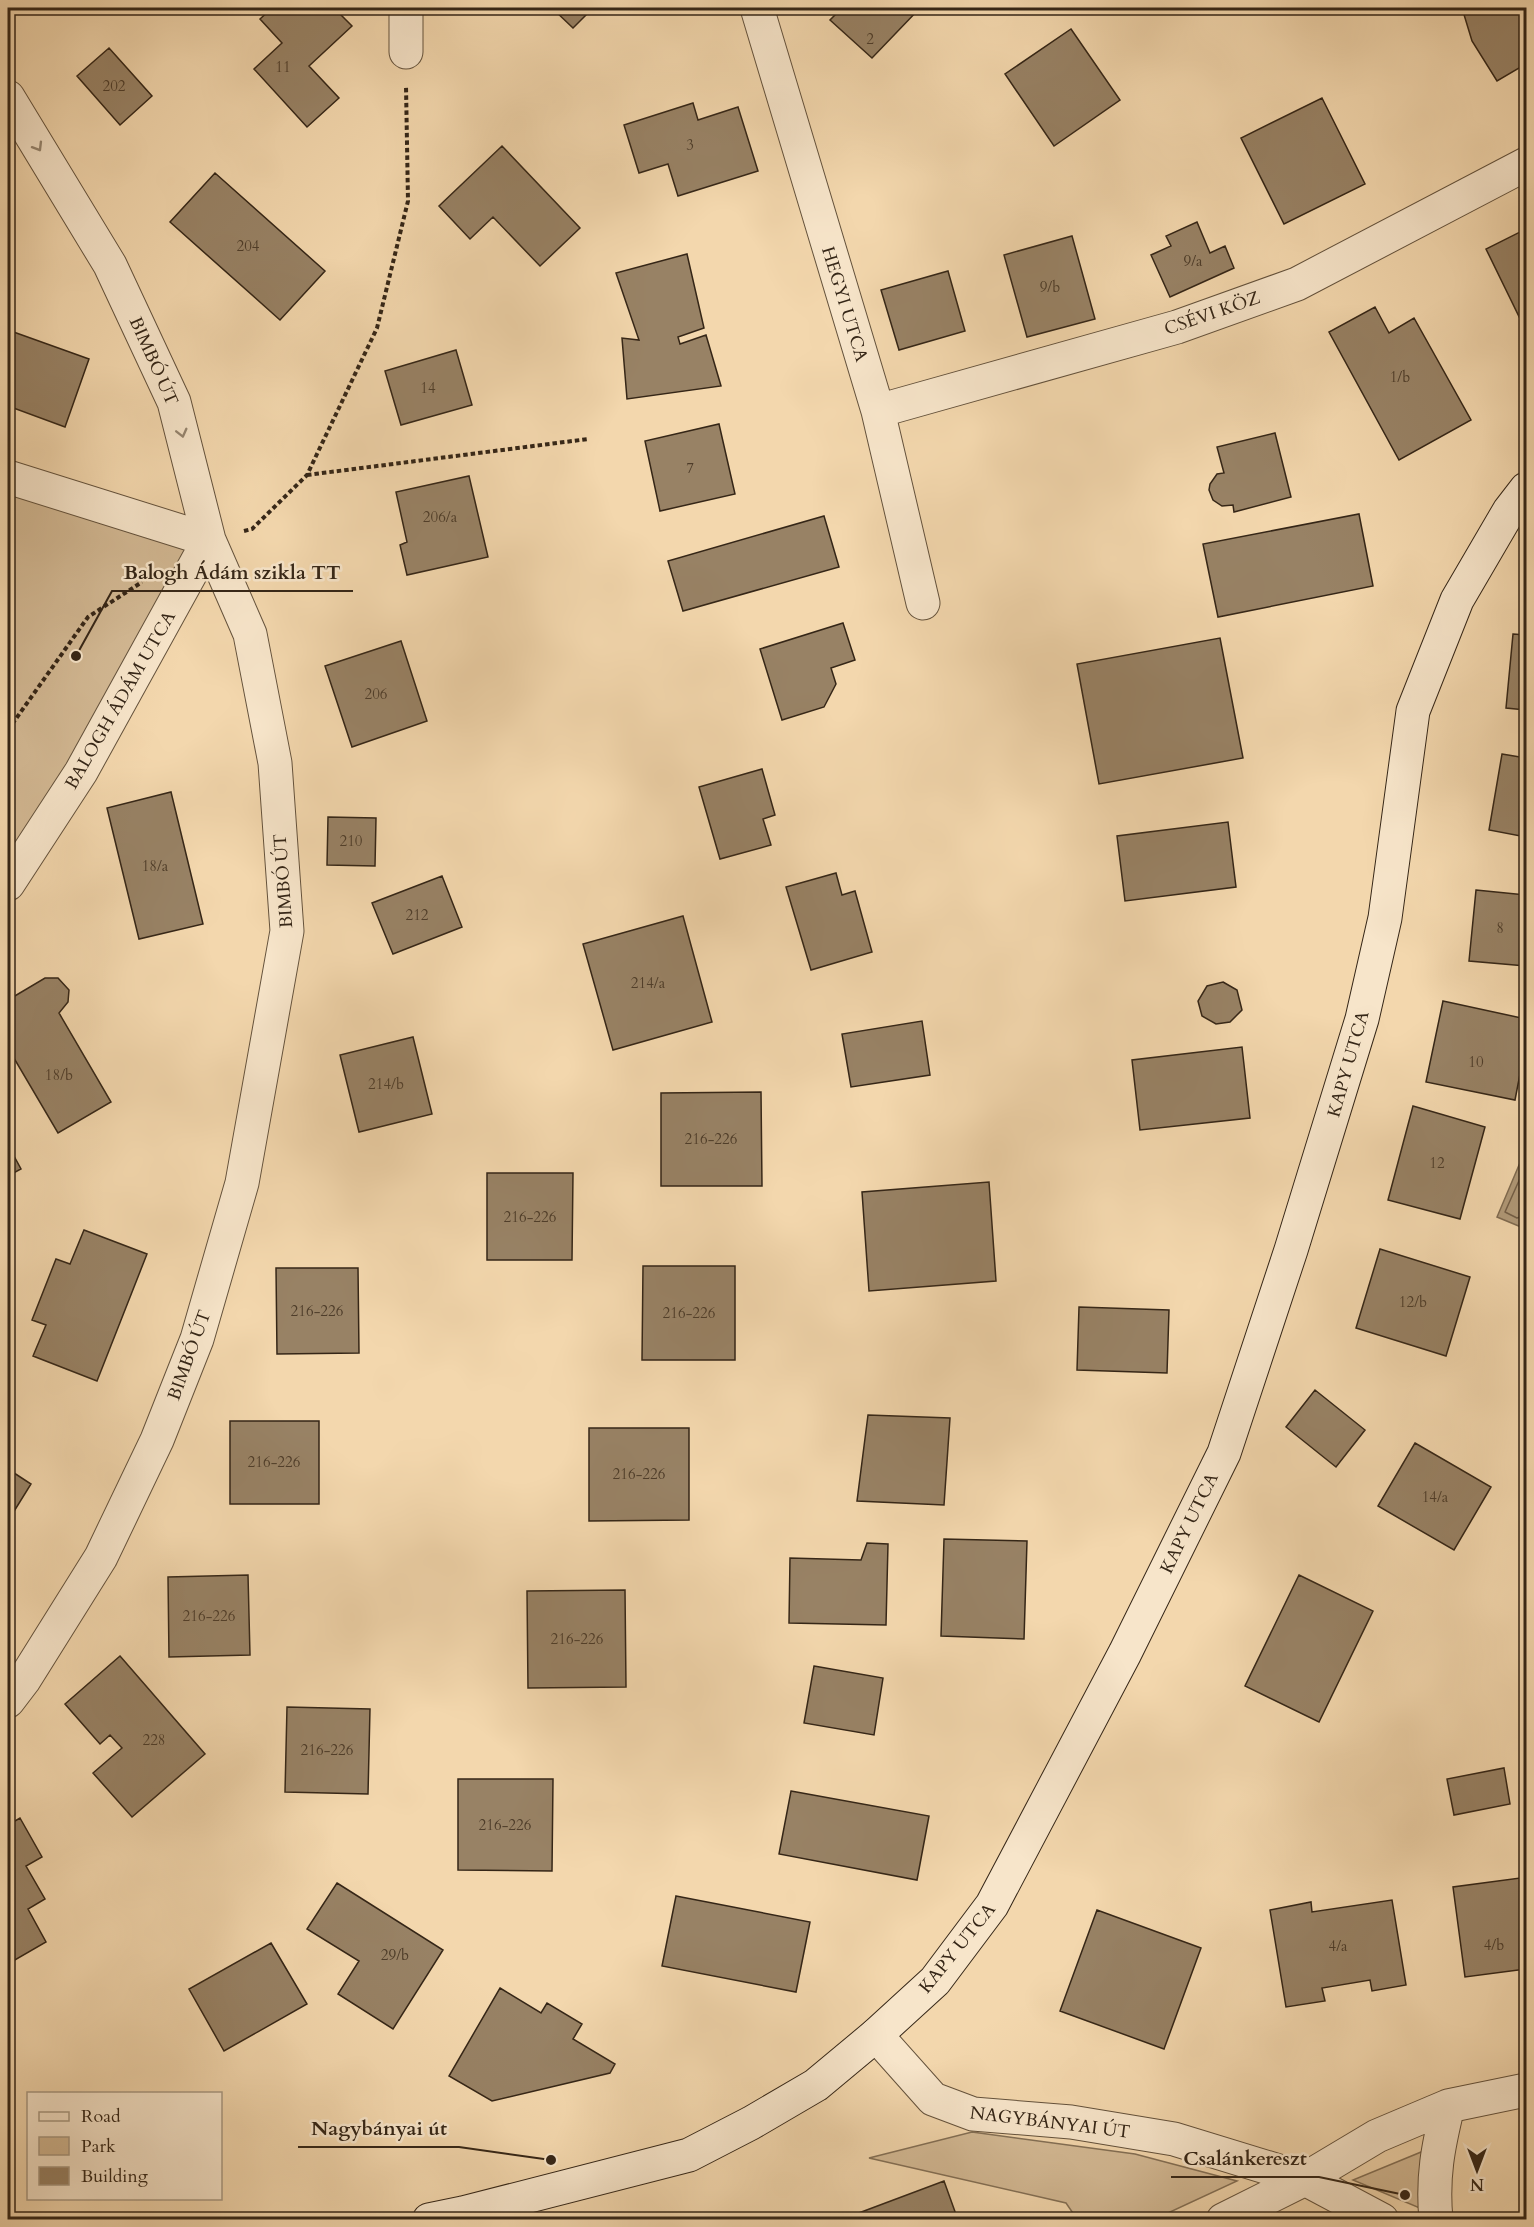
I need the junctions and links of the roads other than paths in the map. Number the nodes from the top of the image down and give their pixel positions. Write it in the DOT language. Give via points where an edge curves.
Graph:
graph roads {
  1 [pos="406,8"];
  2 [pos="757,8"];
  3 [pos="406,52"];
  4 [pos="8,97"];
  5 [pos="1527,164"];
  6 [pos="878,411"];
  7 [pos="8,477"];
  8 [pos="1527,489"];
  9 [pos="209,540"];
  10 [pos="923,603"];
  11 [pos="8,884"];
  12 [pos="8,1701"];
  13 [pos="876,2035"];
  14 [pos="1527,2090"];
  15 [pos="1448,2106"];
  16 [pos="1305,2179"];
  17 [pos="464,2216"];
  18 [pos="429,2220"];
  19 [pos="1223,2220"];
  20 [pos="1382,2220"];
  21 [pos="1436,2220"];
  1 -- 3 [label="street"];
  2 -- 6 [label="street, HEGYI UTCA"];
  4 -- 9 [label="street, BIMBÓ ÚT, one-way" via="110,265 174,402"];
  5 -- 6 [label="street, CSÉVI KÖZ" via="1297,284 1177,327"];
  6 -- 10 [label="street, HEGYI UTCA"];
  7 -- 9 [label="street"];
  8 -- 13 [label="street, KAPY UTCA" via="1509,511 1457,600 1413,711 1385,918 1362,1019 1224,1453 1109,1685 992,1905 935,1981"];
  9 -- 11 [label="street, BALOGH ÁDÁM UTCA" via="81,772"];
  9 -- 12 [label="street, BIMBÓ ÚT" via="250,634 275,763 288,931 242,1183 197,1339 157,1440 101,1557"];
  13 -- 16 [label="street, NAGYBÁNYAI ÚT" via="933,2098 973,2114 1071,2122 1174,2139"];
  13 -- 17 [label="street, KAPY UTCA" via="816,2085 751,2124 688,2155"];
  14 -- 15 [label="street"];
  15 -- 16 [label="street" via="1377,2136"];
  15 -- 21 [label="street" via="1435,2156"];
  16 -- 19 [label="street"];
  16 -- 20 [label="street, NAGYBÁNYAI ÚT"];
  17 -- 18 [label="street, KAPY UTCA"];
}
